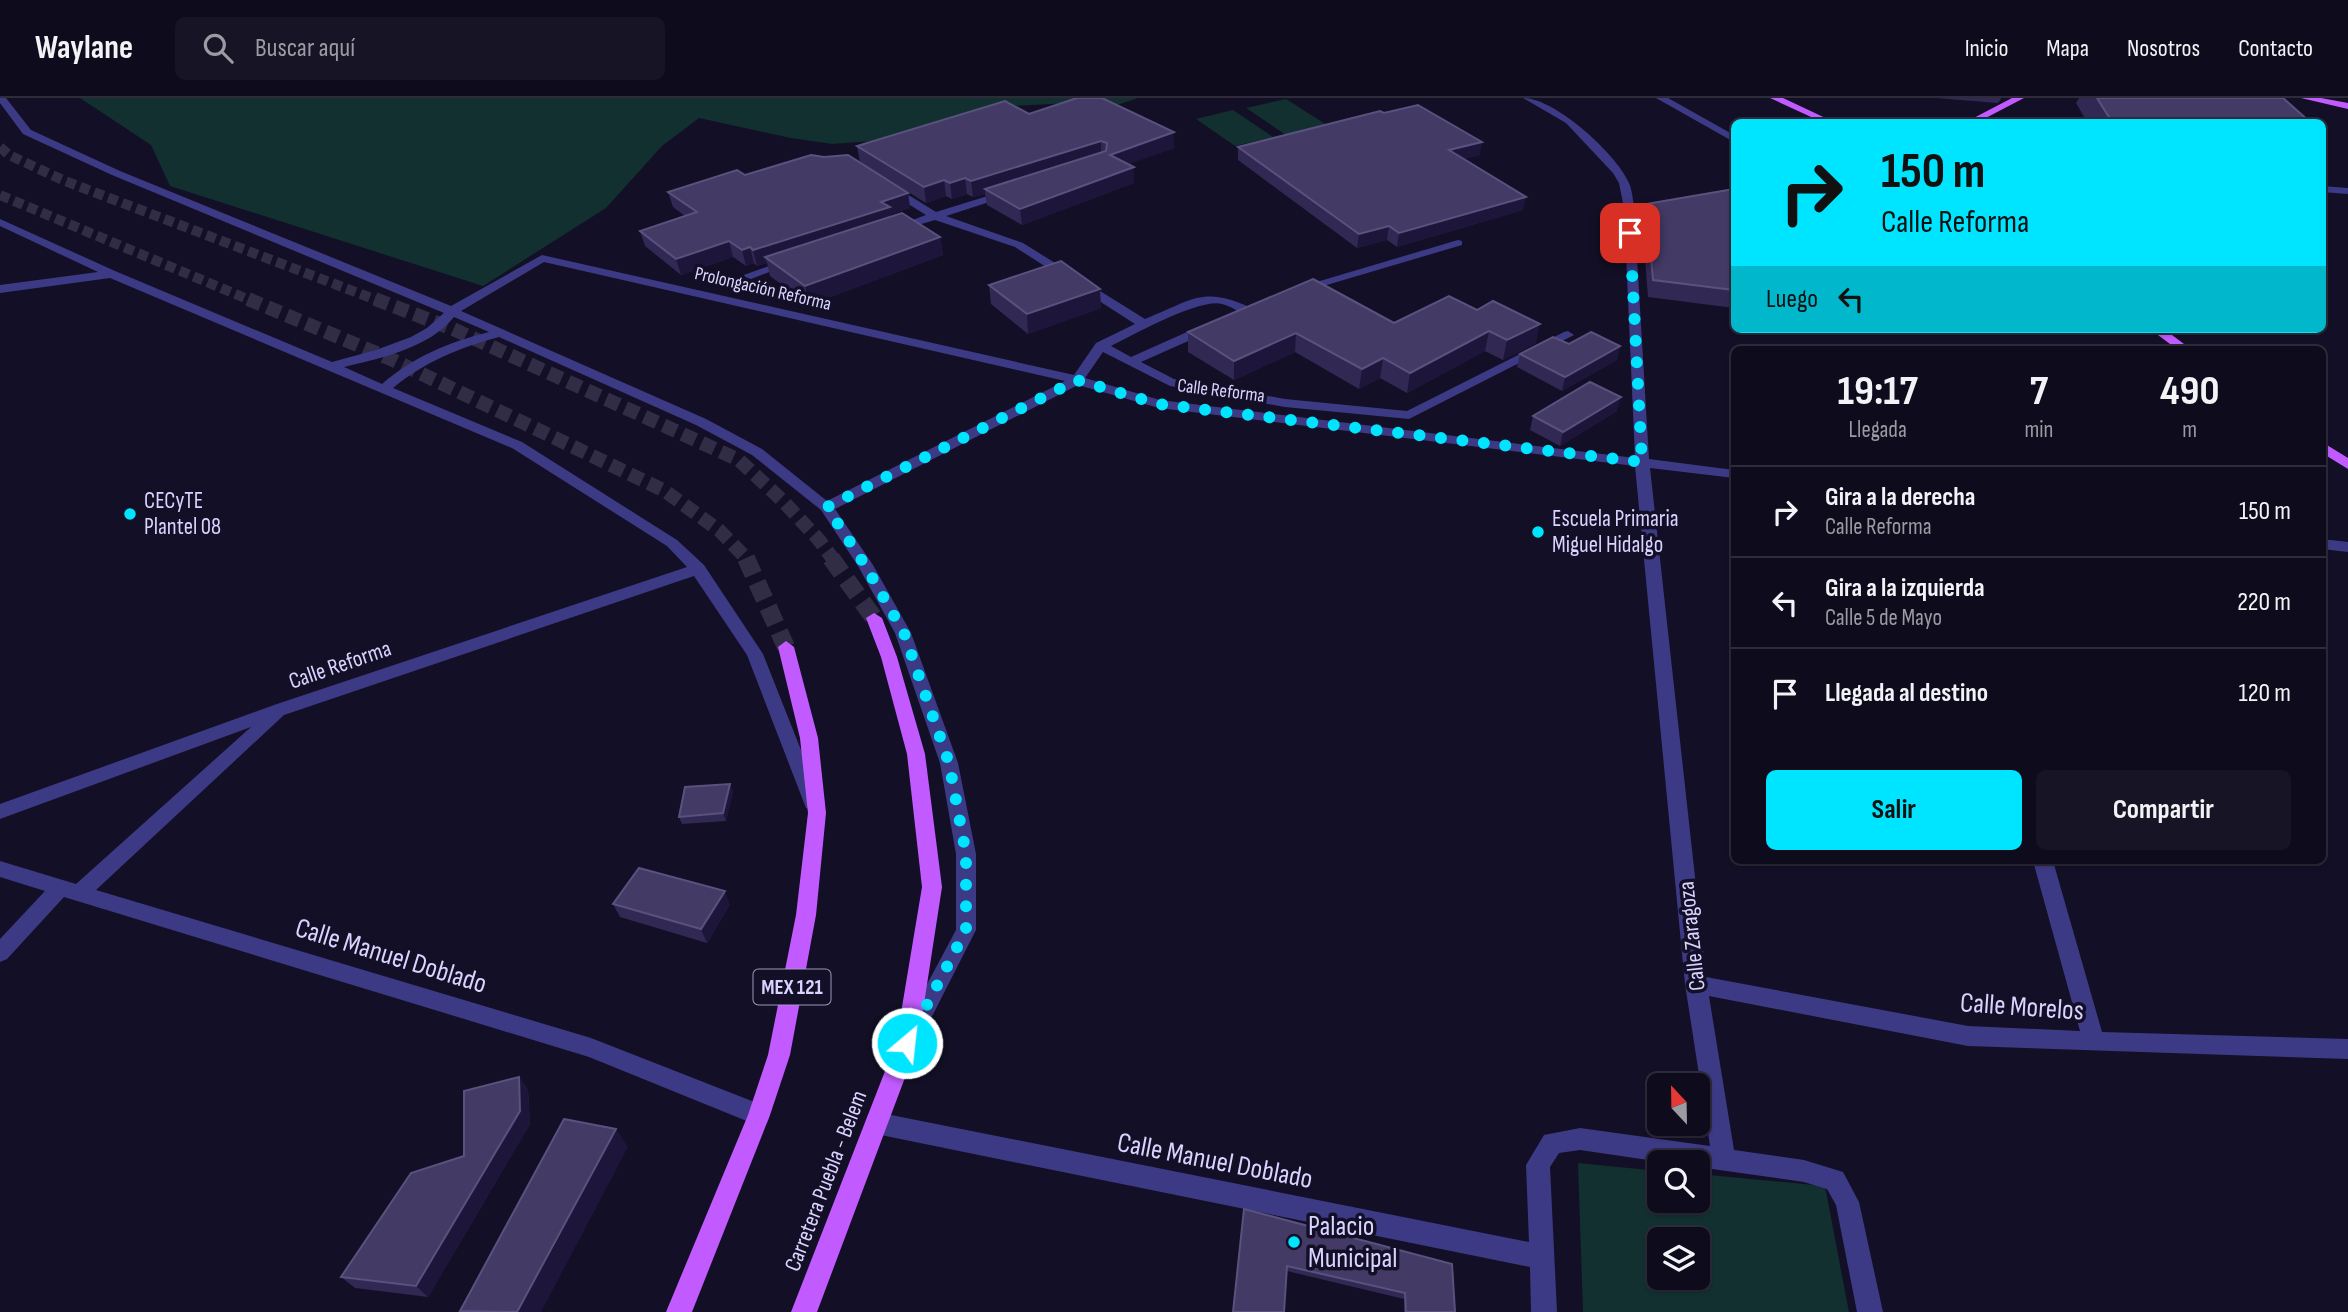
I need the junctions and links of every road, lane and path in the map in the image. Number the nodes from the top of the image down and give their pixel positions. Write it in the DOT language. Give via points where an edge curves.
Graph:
graph roads {
  1 [pos="1,98"];
  2 [pos="1528,98"];
  3 [pos="1661,98"];
  4 [pos="1775,98"];
  5 [pos="2019,98"];
  6 [pos="2306,98"];
  7 [pos="2348,106"];
  8 [pos="1822,119"];
  9 [pos="1978,119"];
  10 [pos="1731,137"];
  11 [pos="876,179"];
  12 [pos="2326,189"];
  13 [pos="1015,191"];
  14 [pos="2348,191"];
  15 [pos="935,216"];
  16 [pos="0,222"];
  17 [pos="885,231"];
  18 [pos="1458,243"];
  19 [pos="798,259"];
  20 [pos="111,274"];
  21 [pos="747,276"];
  22 [pos="0,289"];
  23 [pos="1290,293"];
  24 [pos="452,311"];
  25 [pos="1144,324"];
  26 [pos="501,333"];
  27 [pos="2162,333"];
  28 [pos="1568,335"];
  29 [pos="1101,346"];
  30 [pos="2180,346"];
  31 [pos="1132,361"];
  32 [pos="333,366"];
  33 [pos="1077,380"];
  34 [pos="384,389"];
  35 [pos="2326,449"];
  36 [pos="1642,462"];
  37 [pos="2348,464"];
  38 [pos="1731,474"];
  39 [pos="827,507"];
  40 [pos="2326,544"];
  41 [pos="2348,547"];
  42 [pos="698,569"];
  43 [pos="874,618"];
  44 [pos="786,647"];
  45 [pos="284,708"];
  46 [pos="0,812"];
  47 [pos="817,813"];
  48 [pos="2044,864"];
  49 [pos="0,869"];
  50 [pos="69,891"];
  51 [pos="0,953"];
  52 [pos="1696,984"];
  53 [pos="2094,1042"];
  54 [pos="907,1043"];
  55 [pos="2348,1049"];
  56 [pos="759,1115"];
  57 [pos="876,1123"];
  58 [pos="1724,1160"];
  59 [pos="1543,1257"];
  60 [pos="679,1312"];
  61 [pos="804,1312"];
  62 [pos="1544,1312"];
  63 [pos="1870,1312"];
  1 -- 24 [label="street" via="27,132"];
  2 -- 36 [label="street, Calle Zaragoza" via="1570,121 1617,171 1635,207"];
  3 -- 10 [label="street"];
  4 -- 8 [label="main road"];
  5 -- 9 [label="main road"];
  6 -- 7 [label="main road"];
  11 -- 15 [label="street"];
  12 -- 14 [label="street"];
  13 -- 15 [label="street"];
  15 -- 17 [label="street"];
  15 -- 25 [label="street" via="1019,245"];
  16 -- 20 [label="street"];
  18 -- 23 [label="street"];
  19 -- 21 [label="street"];
  20 -- 22 [label="street"];
  20 -- 32 [label="street"];
  24 -- 26 [label="street"];
  24 -- 32 [label="street, Prolongación Reforma" via="412,340"];
  24 -- 33 [label="street, Prolongación Reforma" via="542,258"];
  25 -- 29 [label="street"];
  25 -- 31 [label="street" via="1216,298 1252,309"];
  26 -- 34 [label="street" via="429,358"];
  26 -- 39 [label="street" via="701,422 757,452"];
  27 -- 30 [label="main road"];
  28 -- 31 [label="street, Calle Reforma" via="1409,415 1285,402 1170,382"];
  29 -- 31 [label="street, Calle Reforma"];
  29 -- 33 [label="street"];
  32 -- 34 [label="street"];
  33 -- 36 [label="street, Calle Reforma" via="1158,404"];
  33 -- 39 [label="street"];
  34 -- 42 [label="street" via="517,445 672,543"];
  35 -- 37 [label="main road"];
  36 -- 38 [label="street, Calle Reforma"];
  36 -- 52 [label="street, Calle Zaragoza"];
  39 -- 54 [label="street" via="904,633 949,763 966,854 966,930"];
  40 -- 41 [label="street"];
  42 -- 45 [label="street, Calle Reforma"];
  42 -- 47 [label="street" via="755,654"];
  43 -- 54 [label="main road, Carretera Puebla - Belem" via="916,754 932,887"];
  44 -- 47 [label="main road, MEX 121" via="809,738"];
  45 -- 46 [label="street, Calle Reforma"];
  45 -- 50 [label="street"];
  47 -- 56 [label="main road, MEX 121" via="806,915 779,1055"];
  48 -- 53 [label="street"];
  49 -- 50 [label="street, Calle Manuel Doblado"];
  50 -- 51 [label="street"];
  50 -- 56 [label="street, Calle Manuel Doblado" via="591,1048"];
  52 -- 53 [label="street, Calle Morelos" via="1968,1036"];
  52 -- 58 [label="street, Calle Zaragoza"];
  53 -- 55 [label="street, Calle Morelos"];
  54 -- 57 [label="main road, Carretera Puebla - Belem"];
  56 -- 60 [label="main road, MEX 121"];
  57 -- 59 [label="street, Calle Manuel Doblado"];
  57 -- 61 [label="main road, Carretera Puebla - Belem"];
  58 -- 59 [label="street" via="1580,1139 1552,1143 1538,1165"];
  58 -- 63 [label="street" via="1835,1180 1847,1202"];
  59 -- 62 [label="street"];
}
